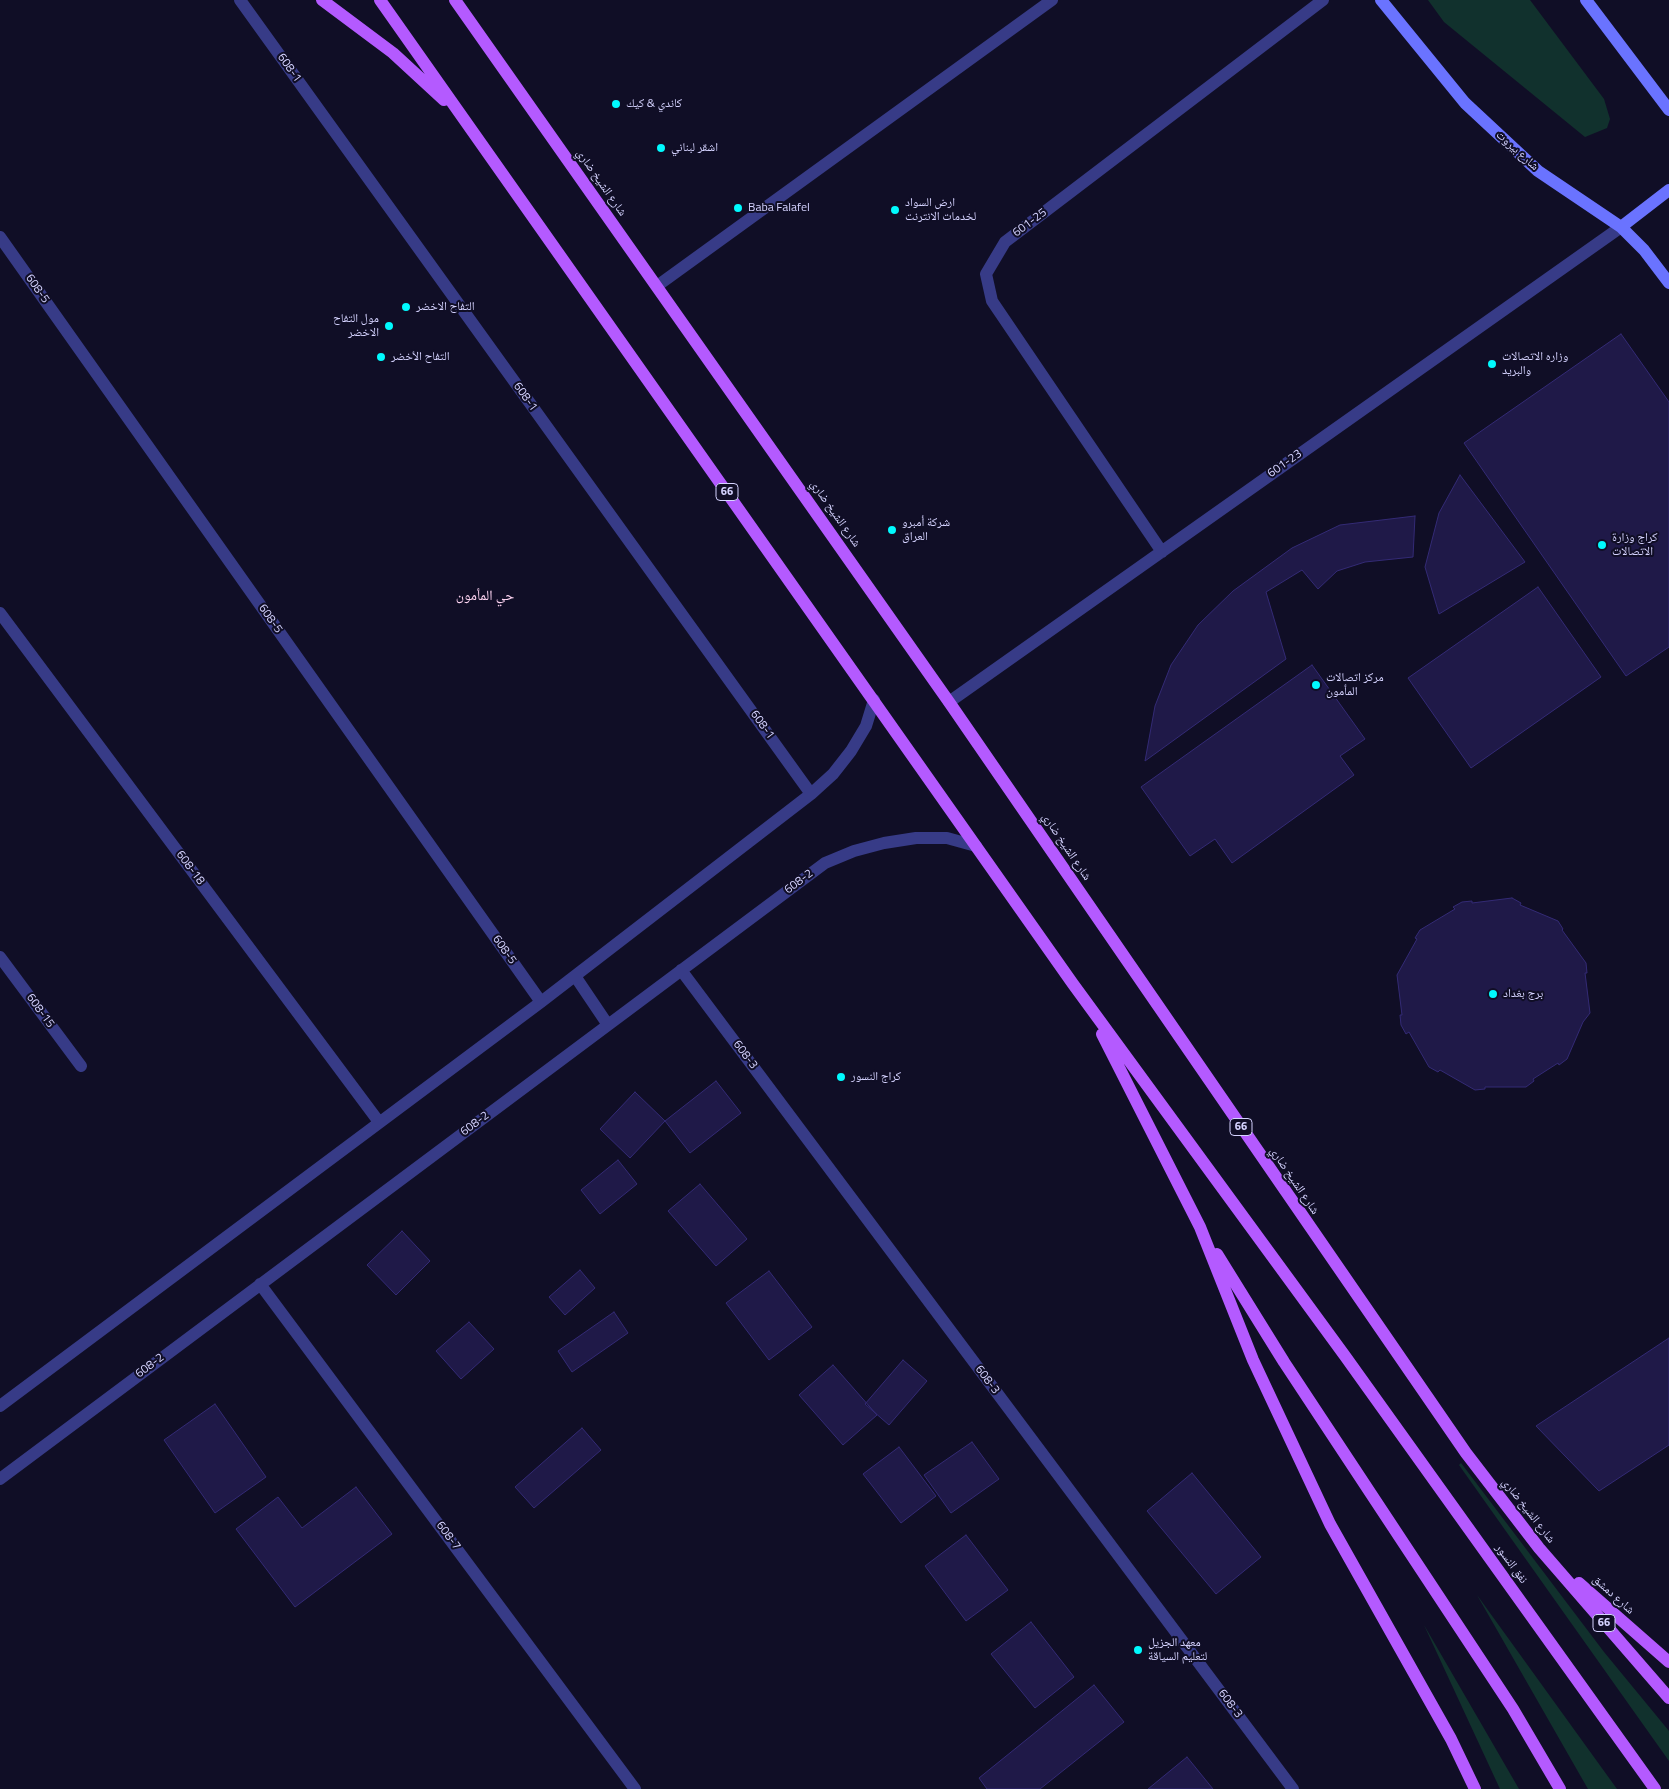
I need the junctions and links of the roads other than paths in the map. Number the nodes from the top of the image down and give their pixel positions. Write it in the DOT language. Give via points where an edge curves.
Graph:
graph roads {
  1 [pos="240,0"];
  2 [pos="322,0"];
  3 [pos="380,0"];
  4 [pos="455,0"];
  5 [pos="1052,0"];
  6 [pos="1323,0"];
  7 [pos="1381,0"];
  8 [pos="1586,0"];
  9 [pos="1669,110"];
  10 [pos="463,118"];
  11 [pos="1669,190"];
  12 [pos="1621,227"];
  13 [pos="0,237"];
  14 [pos="1669,283"];
  15 [pos="657,286"];
  16 [pos="1162,552"];
  17 [pos="0,613"];
  18 [pos="874,700"];
  19 [pos="949,702"];
  20 [pos="811,794"];
  21 [pos="976,846"];
  22 [pos="0,957"];
  23 [pos="681,970"];
  24 [pos="575,976"];
  25 [pos="1073,984"];
  26 [pos="541,1002"];
  27 [pos="608,1025"];
  28 [pos="81,1066"];
  29 [pos="379,1122"];
  30 [pos="1200,1227"];
  31 [pos="260,1284"];
  32 [pos="0,1406"];
  33 [pos="0,1479"];
  34 [pos="1540,1548"];
  35 [pos="1669,1662"];
  36 [pos="1669,1698"];
  37 [pos="635,1789"];
  38 [pos="1293,1789"];
  39 [pos="1475,1789"];
  40 [pos="1560,1789"];
  41 [pos="1655,1789"];
  1 -- 20 [label="street, 608-1"];
  2 -- 10 [label="main road" via="393,53"];
  3 -- 10 [label="main road, 66"];
  4 -- 15 [label="main road, شارع الشيخ ضاري / 66"];
  5 -- 15 [label="street"];
  6 -- 16 [label="street, 601-25" via="1006,242 986,274 992,302"];
  7 -- 12 [label="main road, شارع بيروت" via="1465,103 1496,133 1538,171"];
  8 -- 9 [label="main road"];
  10 -- 18 [label="main road, 66"];
  11 -- 12 [label="main road"];
  12 -- 14 [label="main road, شارع بيروت"];
  12 -- 16 [label="street, 601-23"];
  13 -- 26 [label="street, 608-5"];
  15 -- 19 [label="main road, شارع الشيخ ضاري / 66"];
  16 -- 19 [label="street, 601-23"];
  17 -- 29 [label="street, 608-18"];
  18 -- 20 [label="street" via="866,726 851,751"];
  18 -- 21 [label="main road, 66"];
  19 -- 34 [label="main road, شارع الشيخ ضاري / 66" via="1402,1363 1466,1453"];
  20 -- 24 [label="street"];
  21 -- 23 [label="street, 608-2" via="947,838 916,838 854,851 824,863"];
  21 -- 25 [label="main road, 66"];
  22 -- 28 [label="street, 608-15"];
  23 -- 27 [label="street, 608-2"];
  23 -- 38 [label="street, 608-3"];
  24 -- 26 [label="street"];
  24 -- 27 [label="street"];
  25 -- 30 [label="main road, 66"];
  25 -- 41 [label="main road, نفق النسور / 66"];
  26 -- 29 [label="street"];
  27 -- 31 [label="street, 608-2"];
  29 -- 32 [label="street"];
  30 -- 39 [label="main road, 66" via="1253,1360 1330,1524 1451,1739"];
  30 -- 40 [label="main road" via="1284,1362 1513,1709"];
  31 -- 33 [label="street, 608-2"];
  31 -- 37 [label="street, 608-7"];
  34 -- 35 [label="main road, شارع دمشق"];
  34 -- 36 [label="main road, شارع الشيخ ضاري / 66"];
}
